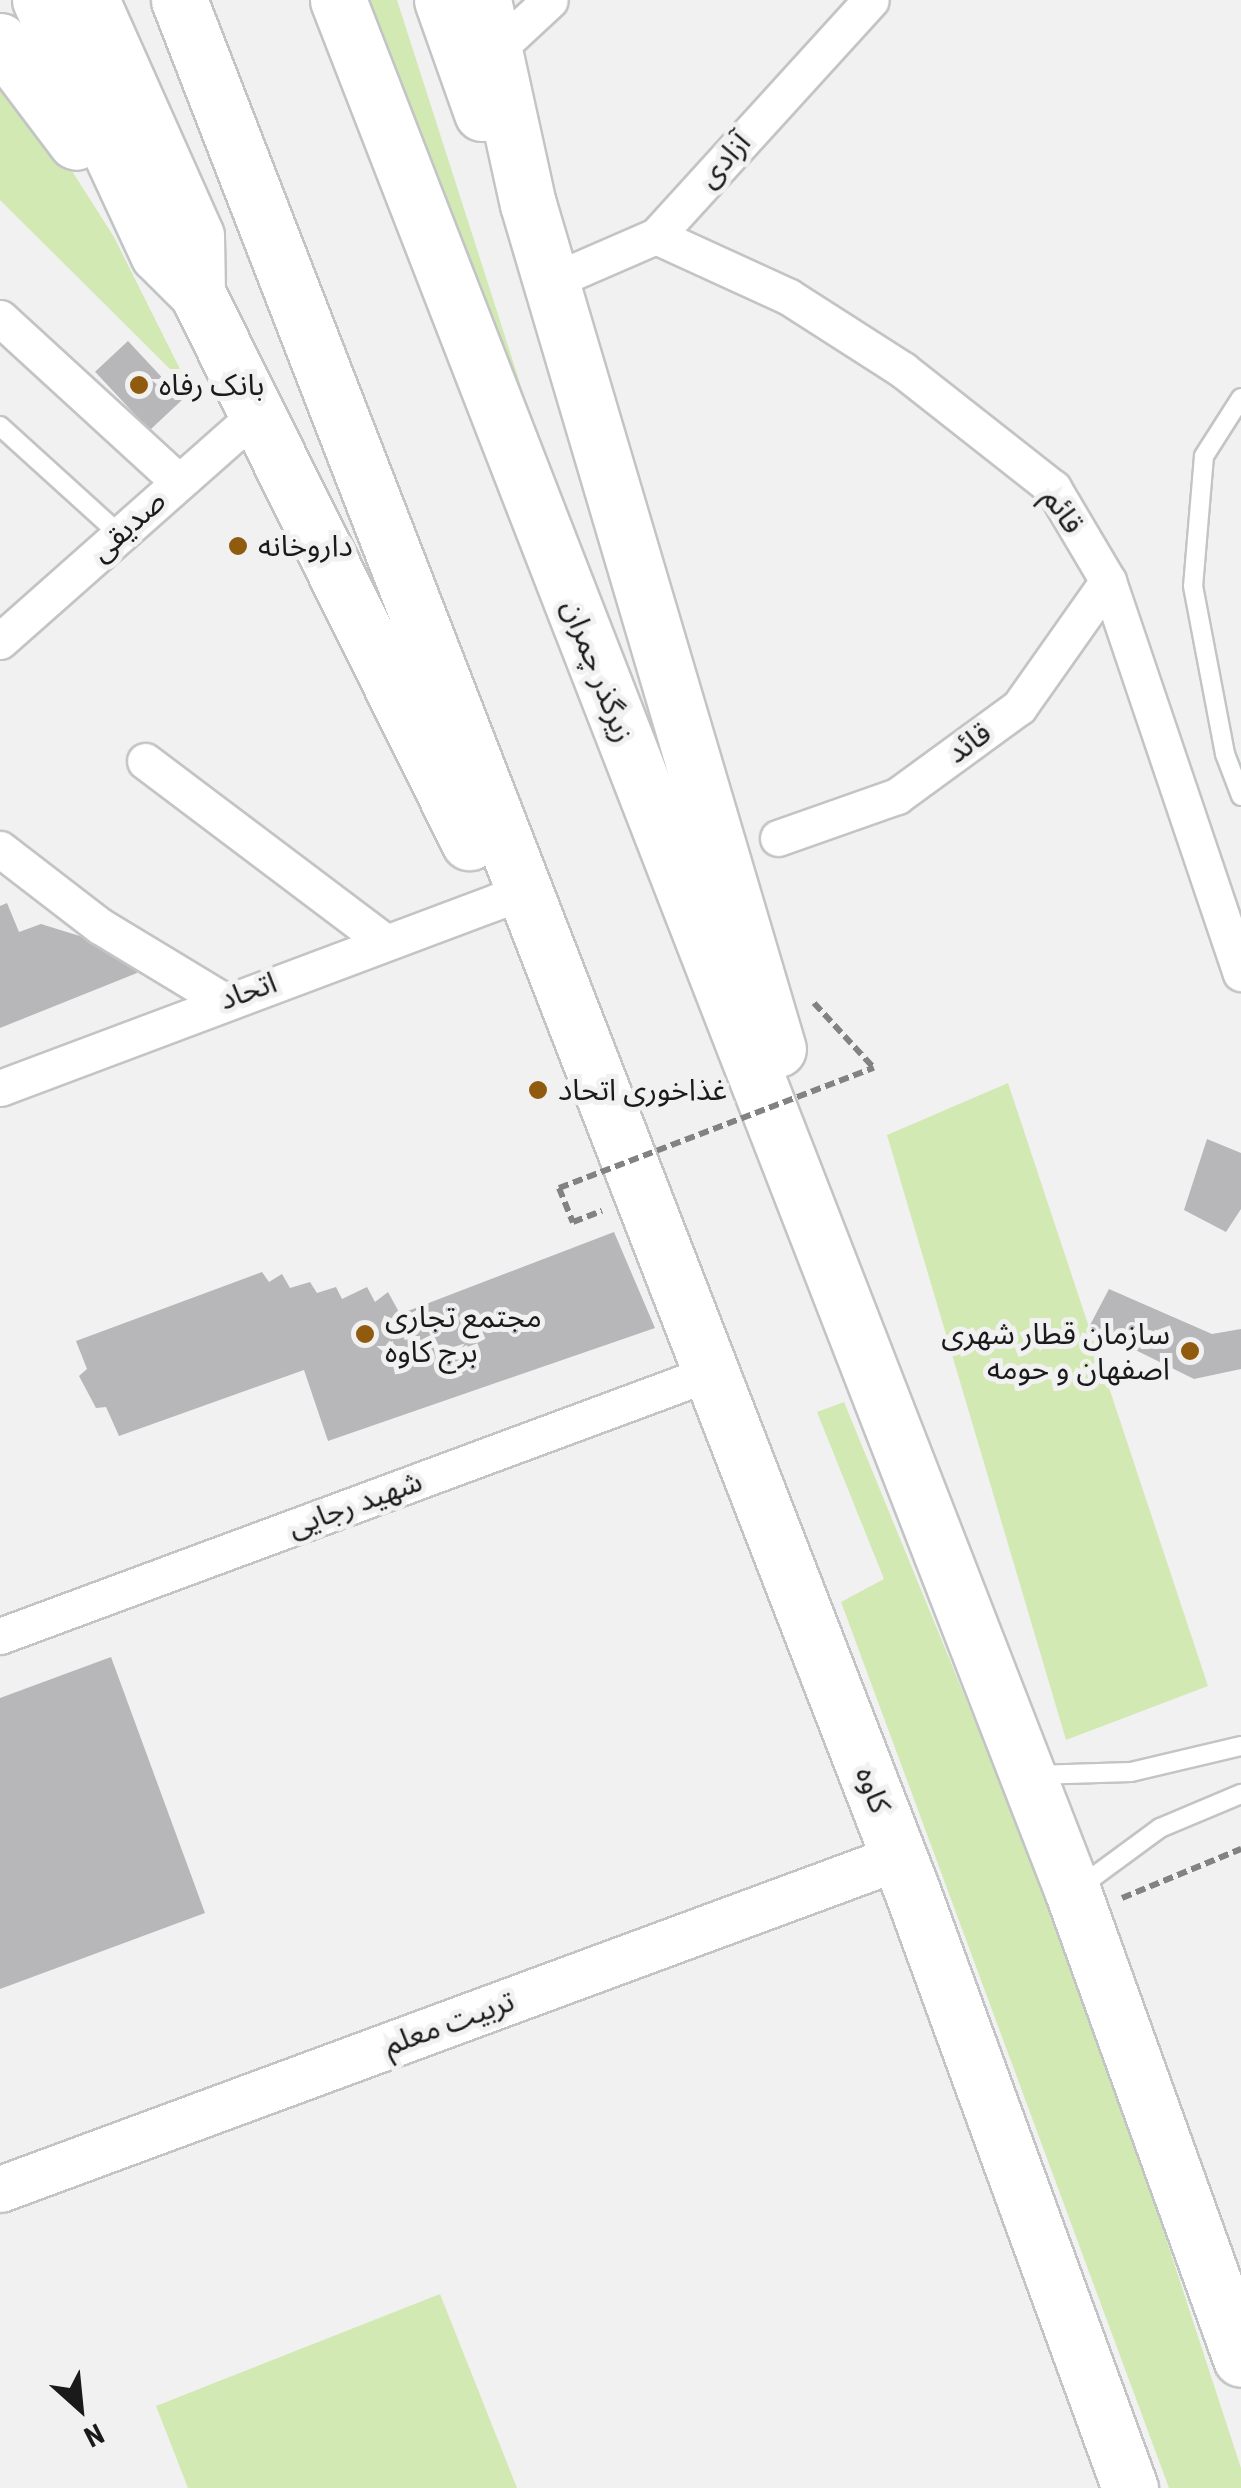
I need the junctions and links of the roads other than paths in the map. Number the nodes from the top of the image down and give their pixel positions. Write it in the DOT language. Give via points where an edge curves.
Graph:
graph roads {
  1 [pos="40,0"];
  2 [pos="91,0"];
  3 [pos="179,0"];
  4 [pos="338,0"];
  5 [pos="442,0"];
  6 [pos="550,0"];
  7 [pos="870,0"];
  8 [pos="489,26"];
  9 [pos="0,41"];
  10 [pos="140,209"];
  11 [pos="656,236"];
  12 [pos="550,282"];
  13 [pos="197,293"];
  14 [pos="0,318"];
  15 [pos="1241,398"];
  16 [pos="257,414"];
  17 [pos="0,426"];
  18 [pos="178,481"];
  19 [pos="119,534"];
  20 [pos="1108,582"];
  21 [pos="0,640"];
  22 [pos="144,761"];
  23 [pos="1241,796"];
  24 [pos="778,838"];
  25 [pos="0,849"];
  26 [pos="498,901"];
  27 [pos="385,942"];
  28 [pos="1241,973"];
  29 [pos="222,1000"];
  30 [pos="0,1088"];
  31 [pos="603,1097"];
  32 [pos="859,1341"];
  33 [pos="710,1373"];
  34 [pos="0,1636"];
  35 [pos="1241,1746"];
  36 [pos="1028,1775"];
  37 [pos="1241,1794"];
  38 [pos="899,1857"];
  39 [pos="1076,1904"];
  40 [pos="0,2189"];
  41 [pos="1241,2359"];
  42 [pos="1130,2488"];
  1 -- 10 [label="main road"];
  2 -- 13 [label="main road" via="196,236"];
  3 -- 31 [label="main road"];
  4 -- 32 [label="main road, زیرگذر چمران"];
  5 -- 12 [label="main road"];
  6 -- 8 [label="street"];
  7 -- 11 [label="street, آزادی"];
  8 -- 12 [label="main road"];
  9 -- 10 [label="main road" via="32,74 94,170"];
  10 -- 13 [label="main road" via="158,254"];
  11 -- 12 [label="street, آزادی"];
  11 -- 20 [label="street, قائم" via="789,297 903,370 1053,488"];
  12 -- 32 [label="main road" via="682,708"];
  13 -- 16 [label="main road"];
  14 -- 18 [label="street"];
  15 -- 23 [label="lane" via="1204,456 1192,586 1225,754"];
  16 -- 18 [label="street, صدیقی"];
  16 -- 26 [label="main road"];
  17 -- 19 [label="lane"];
  18 -- 19 [label="street, صدیقی"];
  19 -- 21 [label="street, صدیقی"];
  20 -- 24 [label="street, قائد" via="1018,707 897,796"];
  20 -- 28 [label="street, قائم"];
  22 -- 27 [label="street"];
  25 -- 29 [label="street" via="100,926"];
  26 -- 27 [label="street, اتحاد"];
  26 -- 31 [label="main road"];
  27 -- 29 [label="street, اتحاد"];
  29 -- 30 [label="street, اتحاد"];
  31 -- 33 [label="main road, کاوه"];
  32 -- 36 [label="main road"];
  33 -- 34 [label="street, شهید رجایی"];
  33 -- 38 [label="main road, کاوه"];
  35 -- 36 [label="lane" via="1131,1772"];
  36 -- 39 [label="main road"];
  37 -- 39 [label="lane" via="1160,1828"];
  38 -- 40 [label="street, تربیت معلم"];
  38 -- 42 [label="main road, کاوه"];
  39 -- 41 [label="main road"];
}
